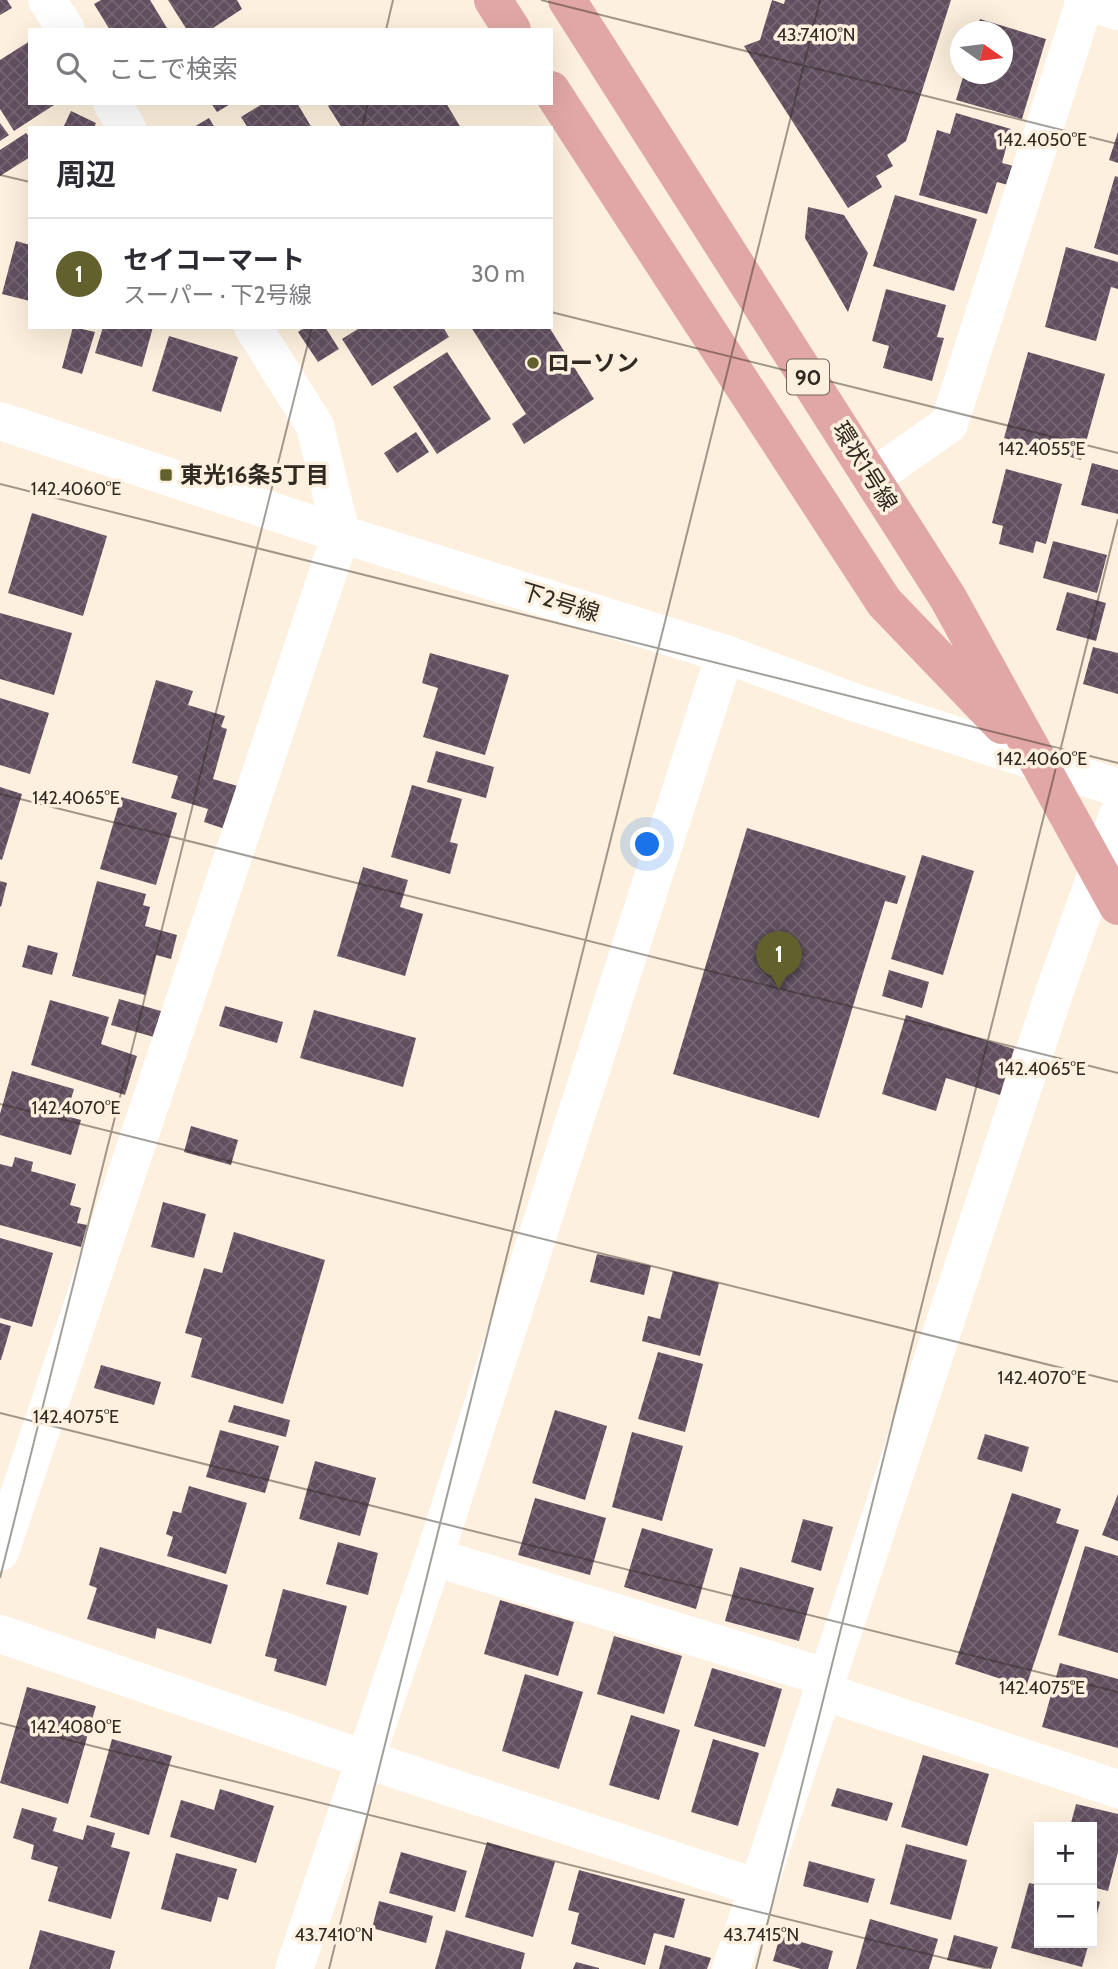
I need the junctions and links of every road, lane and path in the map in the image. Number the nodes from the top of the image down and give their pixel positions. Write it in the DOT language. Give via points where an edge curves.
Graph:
graph roads {
  1 [pos="47,0"];
  2 [pos="493,0"];
  3 [pos="567,0"];
  4 [pos="1084,0"];
  5 [pos="1118,11"];
  6 [pos="65,28"];
  7 [pos="511,28"];
  8 [pos="553,93"];
  9 [pos="113,105"];
  10 [pos="126,126"];
  11 [pos="254,329"];
  12 [pos="0,421"];
  13 [pos="872,478"];
  14 [pos="341,534"];
  15 [pos="725,654"];
  16 [pos="1038,762"];
  17 [pos="1118,788"];
  18 [pos="1118,815"];
  19 [pos="1098,873"];
  20 [pos="1118,906"];
  21 [pos="0,1552"];
  22 [pos="434,1557"];
  23 [pos="0,1634"];
  24 [pos="825,1685"];
  25 [pos="364,1759"];
  26 [pos="1118,1789"];
  27 [pos="758,1888"];
  28 [pos="294,1969"];
  29 [pos="731,1969"];
  1 -- 6 [label="street"];
  2 -- 7 [label="main road"];
  3 -- 13 [label="main road, 環状1号線 / 90"];
  4 -- 5 [label="street"];
  4 -- 13 [label="street" via="949,424"];
  8 -- 16 [label="main road, 環状1号線 / 90" via="884,603"];
  9 -- 10 [label="street"];
  11 -- 14 [label="street" via="315,426"];
  12 -- 14 [label="street, 下2号線"];
  13 -- 16 [label="main road, 環状1号線 / 90" via="948,598"];
  14 -- 15 [label="street, 下2号線"];
  14 -- 21 [label="street"];
  15 -- 16 [label="street, 下2号線" via="859,704"];
  15 -- 22 [label="street"];
  16 -- 17 [label="street, 下2号線"];
  16 -- 19 [label="main road, 環状1号線 / 90"];
  18 -- 19 [label="street"];
  19 -- 20 [label="main road, 環状1号線 / 90"];
  19 -- 24 [label="street"];
  22 -- 24 [label="street"];
  22 -- 25 [label="street"];
  23 -- 25 [label="street"];
  24 -- 26 [label="street"];
  24 -- 27 [label="street"];
  25 -- 27 [label="street"];
  25 -- 28 [label="street"];
  27 -- 29 [label="street"];
}
